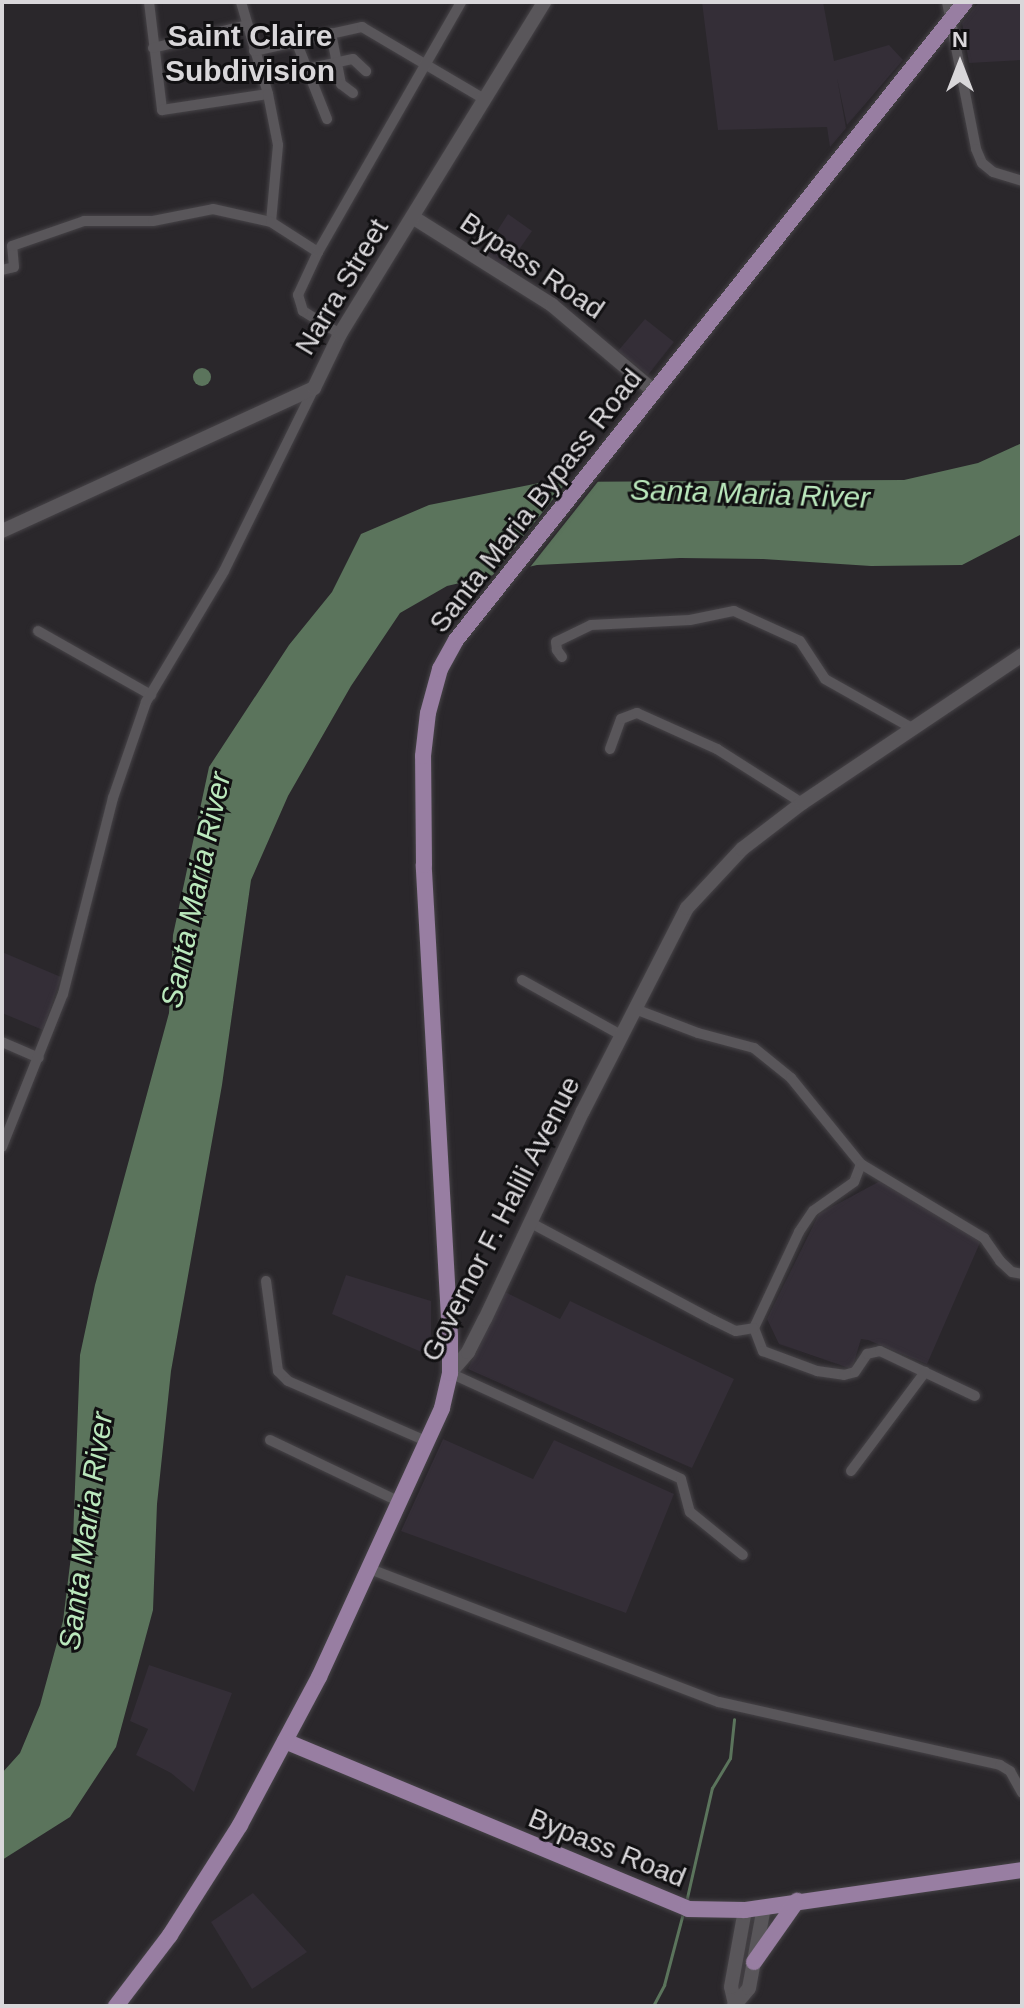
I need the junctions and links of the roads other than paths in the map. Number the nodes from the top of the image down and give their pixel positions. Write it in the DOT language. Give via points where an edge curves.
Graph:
graph roads {
  1 [pos="150,2"];
  2 [pos="241,2"];
  3 [pos="461,2"];
  4 [pos="544,2"];
  5 [pos="947,2"];
  6 [pos="965,2"];
  7 [pos="950,21"];
  8 [pos="247,25"];
  9 [pos="331,33"];
  10 [pos="296,41"];
  11 [pos="153,48"];
  12 [pos="254,51"];
  13 [pos="337,62"];
  14 [pos="426,63"];
  15 [pos="307,69"];
  16 [pos="366,71"];
  17 [pos="353,93"];
  18 [pos="268,94"];
  19 [pos="484,99"];
  20 [pos="327,119"];
  21 [pos="1022,181"];
  22 [pos="414,218"];
  23 [pos="271,222"];
  24 [pos="318,252"];
  25 [pos="2,270"];
  26 [pos="340,334"];
  27 [pos="314,388"];
  28 [pos="655,392"];
  29 [pos="2,531"];
  30 [pos="38,631"];
  31 [pos="1022,655"];
  32 [pos="562,657"];
  33 [pos="151,695"];
  34 [pos="912,728"];
  35 [pos="610,749"];
  36 [pos="802,803"];
  37 [pos="522,980"];
  38 [pos="635,1009"];
  39 [pos="621,1035"];
  40 [pos="2,1042"];
  41 [pos="39,1058"];
  42 [pos="2,1147"];
  43 [pos="861,1164"];
  44 [pos="531,1223"];
  45 [pos="1022,1274"];
  46 [pos="266,1281"];
  47 [pos="754,1328"];
  48 [pos="925,1372"];
  49 [pos="450,1373"];
  50 [pos="975,1396"];
  51 [pos="270,1440"];
  52 [pos="428,1442"];
  53 [pos="851,1471"];
  54 [pos="400,1502"];
  55 [pos="743,1555"];
  56 [pos="370,1569"];
  57 [pos="285,1741"];
  58 [pos="1022,1793"];
  59 [pos="1022,1870"];
  60 [pos="797,1901"];
  61 [pos="764,1907"];
  62 [pos="745,1910"];
  63 [pos="754,1962"];
  64 [pos="734,2005"];
  65 [pos="116,2006"];
  1 -- 11 [label="street"];
  2 -- 8 [label="street"];
  3 -- 14 [label="street"];
  4 -- 19 [label="main road, Narra Street"];
  5 -- 7 [label="street"];
  6 -- 7 [label="main road, Santa Maria Bypass Road"];
  7 -- 21 [label="street" via="982,163"];
  7 -- 28 [label="main road, Santa Maria Bypass Road"];
  8 -- 11 [label="street"];
  8 -- 12 [label="street"];
  9 -- 10 [label="street"];
  9 -- 13 [label="street"];
  9 -- 14 [label="street" via="362,27"];
  10 -- 12 [label="street"];
  10 -- 15 [label="street"];
  11 -- 18 [label="street" via="162,110"];
  12 -- 18 [label="street"];
  13 -- 15 [label="street"];
  13 -- 16 [label="street" via="353,59"];
  13 -- 17 [label="street" via="341,84"];
  14 -- 19 [label="street"];
  14 -- 24 [label="street"];
  15 -- 20 [label="street"];
  18 -- 23 [label="street" via="278,145"];
  19 -- 22 [label="main road, Narra Street"];
  22 -- 26 [label="main road, Narra Street"];
  22 -- 28 [label="main road, Bypass Road" via="552,305"];
  23 -- 24 [label="street"];
  23 -- 25 [label="street" via="213,209 153,221 84,221 12,246 14,267"];
  24 -- 26 [label="street" via="298,295 303,311"];
  26 -- 27 [label="main road, Narra Street"];
  27 -- 29 [label="main road, Narra Street"];
  27 -- 33 [label="street" via="224,571"];
  28 -- 49 [label="main road, Santa Maria Bypass Road" via="479,613 440,669 428,713 424,865"];
  30 -- 33 [label="street"];
  31 -- 34 [label="main road, Governor F. Halili Avenue"];
  32 -- 34 [label="street" via="556,642 591,625 690,620 734,611 800,641 825,679"];
  33 -- 41 [label="street" via="113,798 63,994"];
  34 -- 36 [label="main road, Governor F. Halili Avenue"];
  35 -- 36 [label="street" via="621,719 637,713 717,749"];
  36 -- 38 [label="main road, Governor F. Halili Avenue" via="742,849 694,899"];
  37 -- 39 [label="street"];
  38 -- 39 [label="main road, Governor F. Halili Avenue"];
  38 -- 43 [label="street" via="754,1048 791,1078"];
  39 -- 44 [label="main road, Governor F. Halili Avenue"];
  40 -- 41 [label="street"];
  41 -- 42 [label="street"];
  43 -- 45 [label="street" via="984,1238 1000,1261"];
  43 -- 47 [label="street" via="854,1182 808,1216"];
  44 -- 47 [label="street" via="736,1331"];
  44 -- 49 [label="main road, Governor F. Halili Avenue" via="468,1352"];
  46 -- 52 [label="street" via="278,1371 288,1381"];
  47 -- 48 [label="street" via="763,1351 817,1371 855,1372 874,1350"];
  48 -- 50 [label="street"];
  48 -- 53 [label="street"];
  49 -- 52 [label="main road, Governor F. Halili Avenue"];
  49 -- 55 [label="street" via="681,1479 690,1512"];
  51 -- 54 [label="street"];
  52 -- 54 [label="main road, Governor F. Halili Avenue"];
  54 -- 56 [label="main road, Governor F. Halili Avenue"];
  56 -- 57 [label="main road, Governor F. Halili Avenue"];
  56 -- 58 [label="street" via="719,1702 1000,1765 1010,1771"];
  57 -- 62 [label="main road, Bypass Road" via="680,1906"];
  57 -- 65 [label="main road, Governor F. Halili Avenue" via="218,1863"];
  59 -- 60 [label="main road, Bypass Road"];
  60 -- 61 [label="main road, Bypass Road"];
  60 -- 63 [label="main road"];
  61 -- 62 [label="main road, Bypass Road"];
  61 -- 63 [label="main road"];
  62 -- 64 [label="main road" via="731,1987"];
  63 -- 64 [label="main road" via="749,1988"];
}
